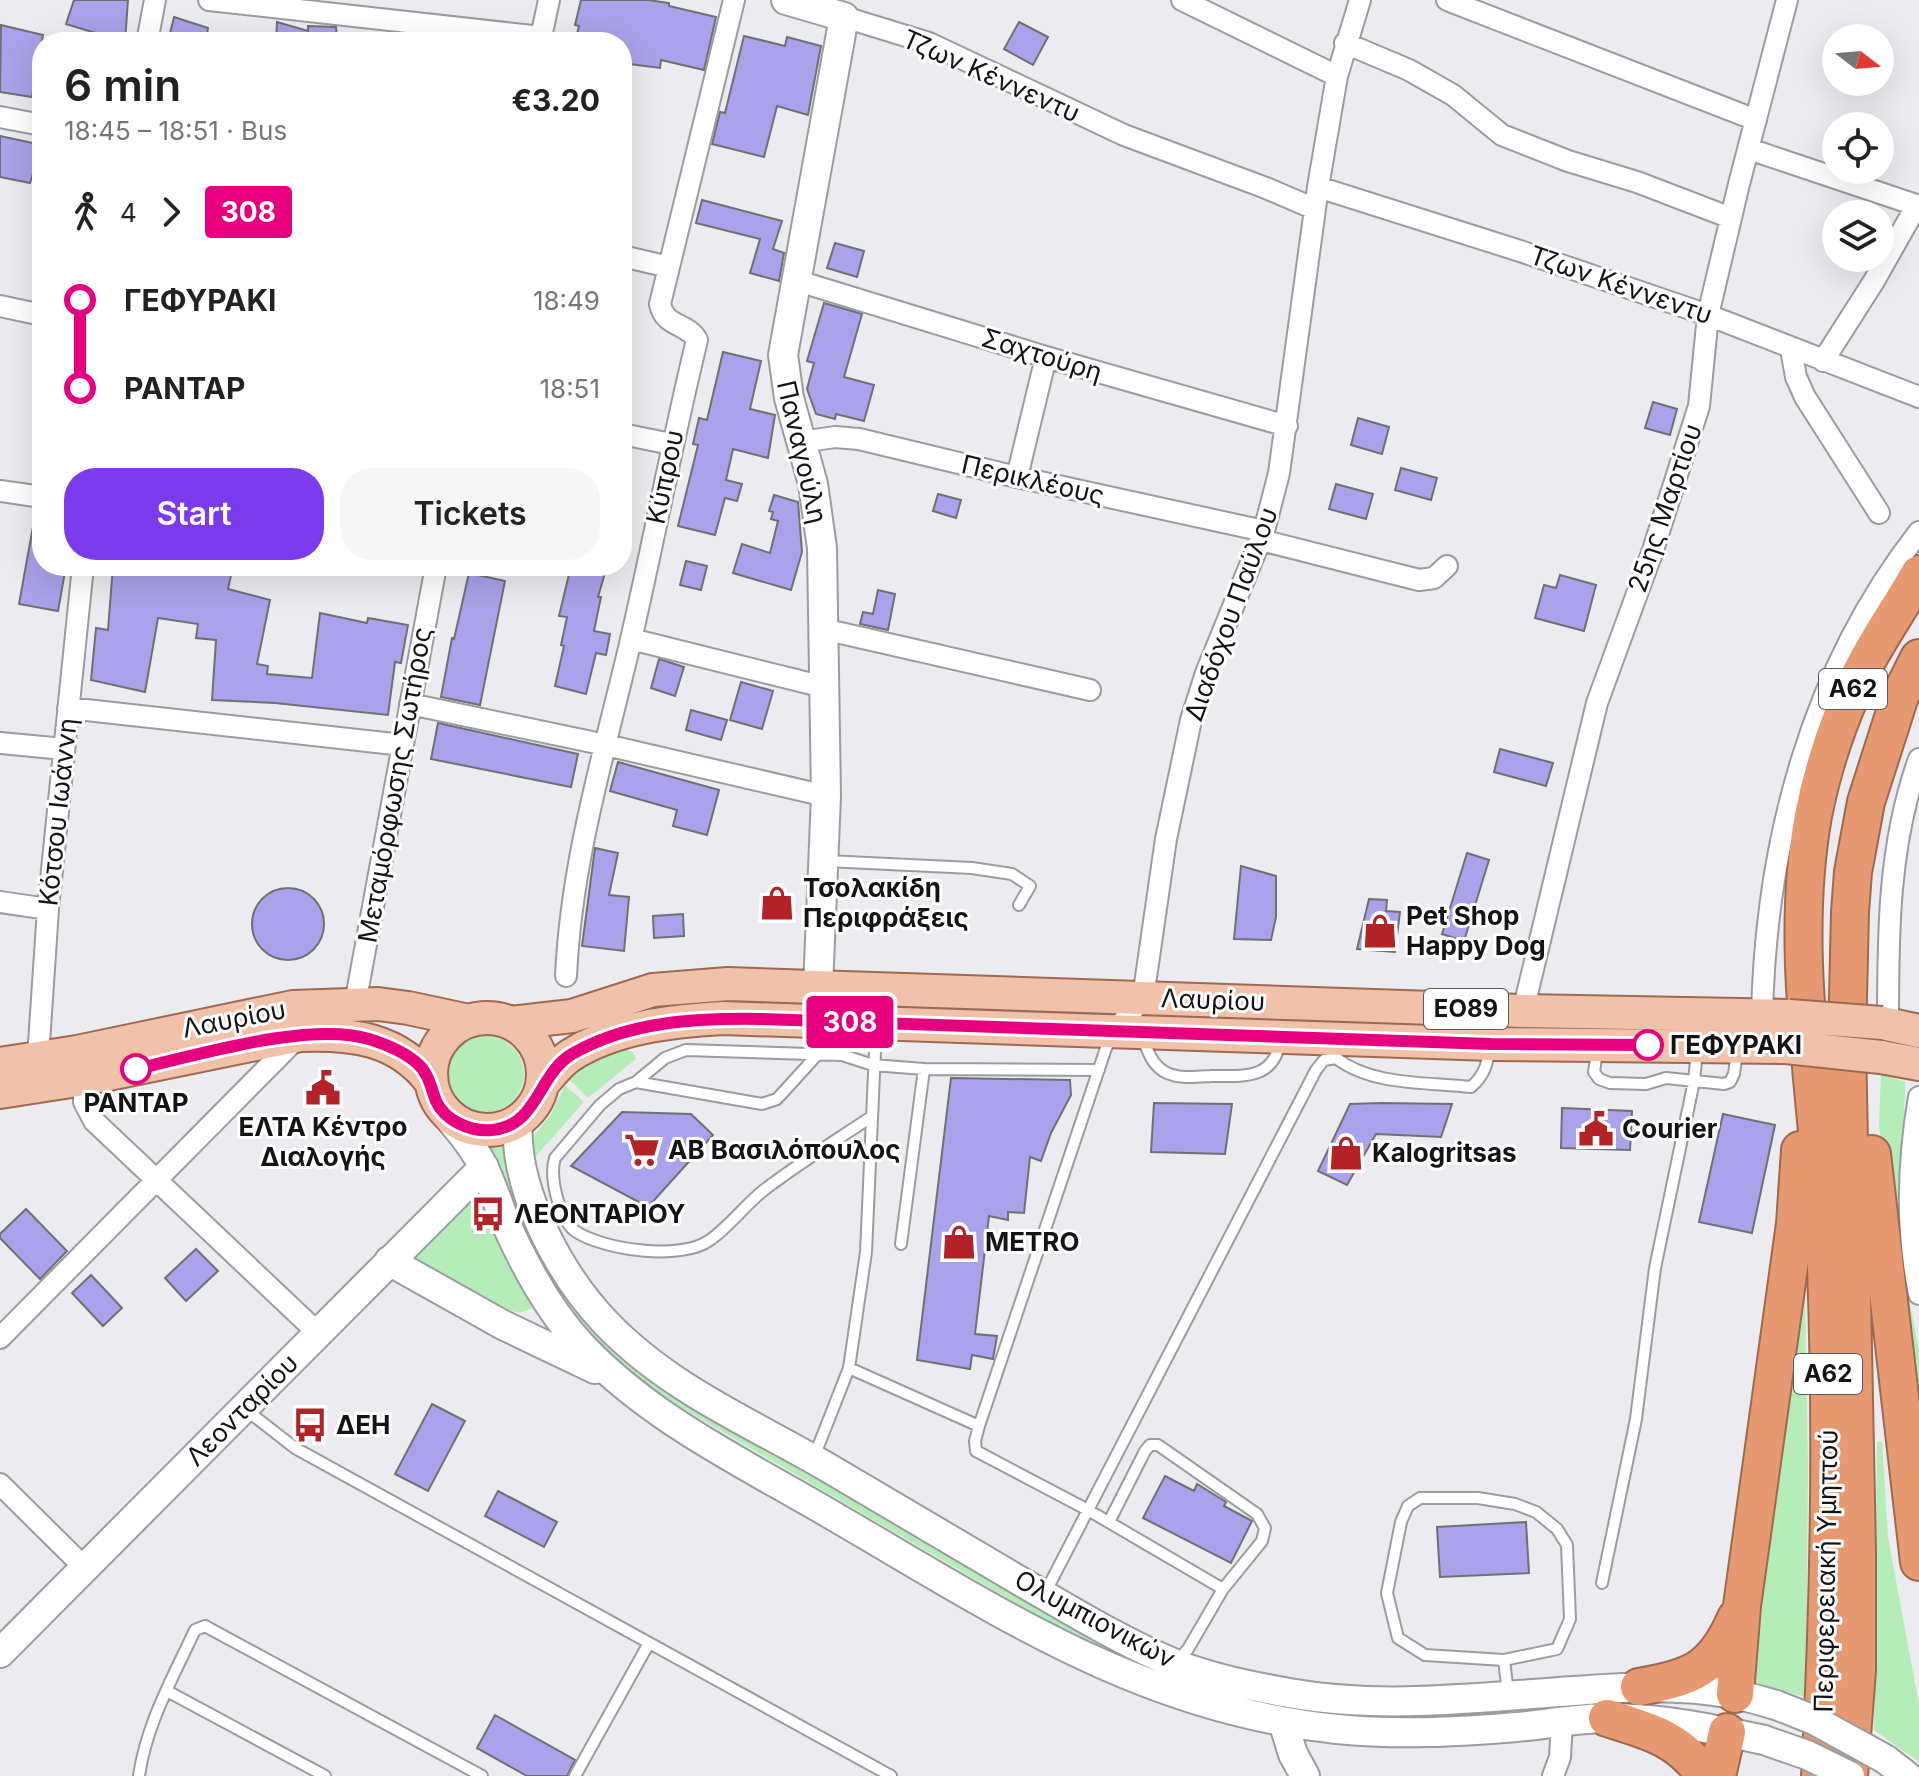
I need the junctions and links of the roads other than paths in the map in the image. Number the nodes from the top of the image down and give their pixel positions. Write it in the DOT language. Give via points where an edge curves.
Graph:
graph roads {
  1 [pos="155,0"];
  2 [pos="209,0"];
  3 [pos="549,0"];
  4 [pos="734,0"];
  5 [pos="786,0"];
  6 [pos="1182,0"];
  7 [pos="1360,0"];
  8 [pos="1447,0"];
  9 [pos="1787,0"];
  10 [pos="844,17"];
  11 [pos="149,32"];
  12 [pos="481,32"];
  13 [pos="542,32"];
  14 [pos="1345,43"];
  15 [pos="1337,76"];
  16 [pos="0,117"];
  17 [pos="1756,120"];
  18 [pos="32,123"];
  19 [pos="1749,149"];
  20 [pos="1318,187"];
  21 [pos="1918,206"];
  22 [pos="1315,209"];
  23 [pos="1731,218"];
  24 [pos="632,258"];
  25 [pos="669,267"];
  26 [pos="798,281"];
  27 [pos="0,306"];
  28 [pos="32,313"];
  29 [pos="1708,315"];
  30 [pos="1791,349"];
  31 [pos="1046,357"];
  32 [pos="1823,361"];
  33 [pos="1919,397"];
  34 [pos="1287,426"];
  35 [pos="632,436"];
  36 [pos="801,442"];
  37 [pos="671,444"];
  38 [pos="1017,477"];
  39 [pos="0,491"];
  40 [pos="32,496"];
  41 [pos="1879,513"];
  42 [pos="1919,532"];
  43 [pos="1263,535"];
  44 [pos="1447,566"];
  45 [pos="1919,574"];
  46 [pos="82,576"];
  47 [pos="427,576"];
  48 [pos="823,629"];
  49 [pos="631,639"];
  50 [pos="1919,658"];
  51 [pos="824,687"];
  52 [pos="1090,690"];
  53 [pos="410,704"];
  54 [pos="68,708"];
  55 [pos="0,743"];
  56 [pos="403,745"];
  57 [pos="606,745"];
  58 [pos="64,749"];
  59 [pos="1919,759"];
  60 [pos="826,796"];
  61 [pos="823,861"];
  62 [pos="0,902"];
  63 [pos="1019,905"];
  64 [pos="48,909"];
  65 [pos="1805,973"];
  66 [pos="566,976"];
  67 [pos="818,988"];
  68 [pos="1143,998"];
  69 [pos="355,1004"];
  70 [pos="1849,1006"];
  71 [pos="1523,1011"];
  72 [pos="469,1021"];
  73 [pos="511,1023"];
  74 [pos="877,1023"];
  75 [pos="1779,1026"];
  76 [pos="1896,1026"];
  77 [pos="1127,1031"];
  78 [pos="300,1035"];
  79 [pos="1280,1036"];
  80 [pos="1491,1044"];
  81 [pos="1598,1044"];
  82 [pos="1697,1045"];
  83 [pos="1738,1046"];
  84 [pos="1337,1048"];
  85 [pos="817,1055"];
  86 [pos="38,1058"];
  87 [pos="0,1064"];
  88 [pos="1919,1064"];
  89 [pos="873,1065"];
  90 [pos="924,1069"];
  91 [pos="1099,1070"];
  92 [pos="84,1079"];
  93 [pos="1694,1081"];
  94 [pos="431,1082"];
  95 [pos="544,1082"];
  96 [pos="636,1082"];
  97 [pos="0,1092"];
  98 [pos="1919,1097"];
  99 [pos="448,1117"];
  100 [pos="871,1117"];
  101 [pos="518,1121"];
  102 [pos="484,1167"];
  103 [pos="157,1179"];
  104 [pos="901,1244"];
  105 [pos="389,1261"];
  106 [pos="566,1273"];
  107 [pos="1919,1294"];
  108 [pos="550,1306"];
  109 [pos="503,1325"];
  110 [pos="318,1333"];
  111 [pos="0,1338"];
  112 [pos="849,1368"];
  113 [pos="614,1378"];
  114 [pos="244,1408"];
  115 [pos="979,1426"];
  116 [pos="813,1459"];
  117 [pos="0,1484"];
  118 [pos="1088,1510"];
  119 [pos="1109,1522"];
  120 [pos="1919,1562"];
  121 [pos="85,1568"];
  122 [pos="1602,1583"];
  123 [pos="1223,1589"];
  124 [pos="1044,1595"];
  125 [pos="1742,1606"];
  126 [pos="649,1643"];
  127 [pos="0,1653"];
  128 [pos="1504,1660"];
  129 [pos="1175,1664"];
  130 [pos="1639,1687"];
  131 [pos="167,1691"];
  132 [pos="1508,1695"];
  133 [pos="1734,1714"];
  134 [pos="1607,1718"];
  135 [pos="1283,1722"];
  136 [pos="1562,1722"];
  137 [pos="1897,1770"];
  138 [pos="139,1776"];
  139 [pos="325,1776"];
  140 [pos="482,1776"];
  141 [pos="575,1776"];
  142 [pos="891,1776"];
  143 [pos="1305,1776"];
  144 [pos="1553,1776"];
  145 [pos="1705,1776"];
  146 [pos="1717,1776"];
  147 [pos="1820,1776"];
  148 [pos="1850,1776"];
  1 -- 11 [label="street"];
  2 -- 12 [label="street"];
  3 -- 13 [label="street"];
  4 -- 25 [label="street, Κύπρου"];
  5 -- 10 [label="main road"];
  6 -- 15 [label="street"];
  7 -- 14 [label="street, Διαδόχου Παύλου"];
  8 -- 17 [label="street"];
  9 -- 17 [label="street, 25ης Μαρτίου"];
  10 -- 22 [label="street, Τζων Κέννεντυ" via="929,43 1124,135"];
  10 -- 26 [label="main road, Παναγούλη"];
  14 -- 15 [label="street, Διαδόχου Παύλου"];
  14 -- 23 [label="street" via="1453,95 1502,135"];
  15 -- 20 [label="street, Διαδόχου Παύλου"];
  16 -- 18 [label="street"];
  17 -- 19 [label="street, 25ης Μαρτίου"];
  19 -- 21 [label="street"];
  19 -- 23 [label="street, 25ης Μαρτίου"];
  20 -- 22 [label="street, Διαδόχου Παύλου"];
  20 -- 29 [label="street, Τζων Κέννεντυ"];
  21 -- 32 [label="street"];
  22 -- 34 [label="street, Διαδόχου Παύλου"];
  23 -- 29 [label="street, 25ης Μαρτίου"];
  24 -- 25 [label="street"];
  25 -- 37 [label="street, Κύπρου" via="661,311 697,340"];
  26 -- 31 [label="street, Σαχτούρη"];
  26 -- 36 [label="main road, Παναγούλη" via="783,369"];
  27 -- 28 [label="street"];
  29 -- 30 [label="street, Τζων Κέννεντυ"];
  29 -- 71 [label="street, 25ης Μαρτίου" via="1699,406 1597,703"];
  30 -- 32 [label="street, Τζων Κέννεντυ"];
  30 -- 41 [label="street" via="1805,397"];
  31 -- 34 [label="street, Σαχτούρη"];
  31 -- 38 [label="street"];
  32 -- 33 [label="street, Τζων Κέννεντυ"];
  34 -- 43 [label="street, Διαδόχου Παύλου"];
  35 -- 37 [label="street"];
  36 -- 38 [label="street, Περικλέους" via="859,439"];
  36 -- 48 [label="main road, Παναγούλη" via="819,517"];
  37 -- 49 [label="street, Κύπρου"];
  38 -- 43 [label="street, Περικλέους"];
  39 -- 40 [label="street"];
  42 -- 75 [label="street" via="1862,618 1817,712 1799,771 1765,936"];
  43 -- 44 [label="street, Περικλέους" via="1419,580 1434,578"];
  43 -- 68 [label="street, Διαδόχου Παύλου" via="1191,720 1166,839"];
  45 -- 65 [label="highway, Περιφερειακή Υμηττού / Α62" via="1852,690 1830,751 1813,814 1805,875"];
  46 -- 54 [label="street, Κότσου Ιωάννη"];
  47 -- 53 [label="street, Μεταμόρφωσης Σωτήρος"];
  48 -- 51 [label="main road, Παναγούλη"];
  48 -- 52 [label="street"];
  49 -- 51 [label="street"];
  49 -- 57 [label="street, Κύπρου"];
  50 -- 70 [label="highway, Περιφερειακή Υμηττού / Α62" via="1900,696 1866,802 1853,872"];
  51 -- 60 [label="main road, Παναγούλη"];
  53 -- 56 [label="street, Μεταμόρφωσης Σωτήρος"];
  53 -- 57 [label="street"];
  54 -- 56 [label="street"];
  54 -- 58 [label="street, Κότσου Ιωάννη"];
  55 -- 58 [label="street"];
  56 -- 69 [label="street, Μεταμόρφωσης Σωτήρος"];
  57 -- 60 [label="street"];
  57 -- 66 [label="street, Κύπρου" via="573,896"];
  58 -- 64 [label="street, Κότσου Ιωάννη"];
  59 -- 76 [label="street" via="1890,892"];
  60 -- 61 [label="main road, Παναγούλη"];
  61 -- 63 [label="lane" via="1012,874 1030,886"];
  61 -- 67 [label="main road, Παναγούλη"];
  62 -- 64 [label="street"];
  64 -- 86 [label="street, Κότσου Ιωάννη"];
  65 -- 125 [label="highway" via="1795,1224"];
  65 -- 147 [label="highway, Περιφερειακή Υμηττού / Α62" via="1824,1221 1829,1416"];
  67 -- 68 [label="main road, Λαυρίου / ΕΟ89"];
  67 -- 73 [label="main road, Λαυρίου / ΕΟ89" via="728,984 653,990 555,1019"];
  68 -- 71 [label="main road, Λαυρίου / ΕΟ89"];
  68 -- 77 [label="street"];
  69 -- 72 [label="main road, Λαυρίου / ΕΟ89"];
  69 -- 86 [label="main road, Λαυρίου / ΕΟ89" via="293,1007"];
  70 -- 120 [label="highway" via="1869,1122"];
  70 -- 148 [label="highway, Περιφερειακή Υμηττού / Α62" via="1857,1552"];
  71 -- 75 [label="main road, Λαυρίου / ΕΟ89"];
  72 -- 73 [label="main road, Λαυρίου / ΕΟ89"];
  72 -- 94 [label="main road" via="437,1047"];
  73 -- 95 [label="main road" via="538,1046"];
  74 -- 77 [label="main road, Λαυρίου / ΕΟ89"];
  74 -- 89 [label="lane"];
  74 -- 95 [label="main road, Λαυρίου / ΕΟ89" via="723,1018 655,1025 571,1055"];
  75 -- 76 [label="main road, Λαυρίου / ΕΟ89, bridge"];
  75 -- 83 [label="main road, Λαυρίου / ΕΟ89"];
  75 -- 88 [label="main road, Λαυρίου / ΕΟ89, bridge"];
  77 -- 79 [label="main road, Λαυρίου / ΕΟ89"];
  77 -- 79 [label="lane" via="1154,1063 1180,1077 1253,1075 1278,1056"];
  77 -- 91 [label="lane"];
  78 -- 92 [label="main road, Λαυρίου"];
  78 -- 94 [label="main road, Λαυρίου" via="369,1039 417,1063"];
  78 -- 103 [label="street"];
  79 -- 84 [label="main road, Λαυρίου / ΕΟ89"];
  80 -- 81 [label="main road, Λαυρίου / ΕΟ89"];
  80 -- 84 [label="main road, Λαυρίου / ΕΟ89"];
  80 -- 84 [label="lane" via="1486,1069 1471,1087 1367,1075 1349,1068"];
  81 -- 82 [label="main road, Λαυρίου / ΕΟ89"];
  81 -- 93 [label="lane" via="1594,1072 1599,1079 1646,1084 1666,1078"];
  82 -- 83 [label="main road, Λαυρίου / ΕΟ89"];
  82 -- 93 [label="lane"];
  83 -- 93 [label="lane" via="1730,1082"];
  84 -- 118 [label="lane" via="1316,1070"];
  85 -- 89 [label="lane" via="842,1055"];
  85 -- 96 [label="lane" via="686,1050 665,1058"];
  85 -- 96 [label="lane" via="777,1099 762,1104"];
  86 -- 87 [label="main road, Λαυρίου / ΕΟ89"];
  89 -- 90 [label="lane"];
  89 -- 100 [label="lane"];
  90 -- 91 [label="lane"];
  90 -- 104 [label="lane"];
  91 -- 115 [label="lane"];
  92 -- 97 [label="main road, Λαυρίου"];
  92 -- 103 [label="street" via="84,1102 94,1121"];
  93 -- 122 [label="lane" via="1655,1268 1636,1419"];
  94 -- 99 [label="main road, Λαυρίου"];
  95 -- 101 [label="main road, Λαυρίου / ΕΟ89" via="532,1108"];
  96 -- 100 [label="lane" via="600,1105 565,1142 551,1169 570,1227 583,1237 616,1246 666,1253 708,1242 764,1191"];
  98 -- 107 [label="street" via="1911,1224"];
  99 -- 101 [label="main road" via="481,1130"];
  99 -- 102 [label="main road, Ολυμπιονικών"];
  100 -- 112 [label="lane" via="866,1252"];
  101 -- 106 [label="main road, Ολυμπιονικών" via="516,1139 527,1186"];
  102 -- 105 [label="main road, Λεονταρίου"];
  102 -- 108 [label="main road, Ολυμπιονικών" via="512,1236"];
  103 -- 110 [label="street"];
  103 -- 111 [label="street"];
  105 -- 109 [label="main road"];
  105 -- 110 [label="main road, Λεονταρίου"];
  106 -- 108 [label="main road"];
  106 -- 116 [label="main road, Ολυμπιονικών" via="602,1320 663,1374"];
  108 -- 109 [label="main road" via="529,1325"];
  108 -- 113 [label="main road, Ολυμπιονικών"];
  109 -- 113 [label="main road"];
  110 -- 114 [label="main road, Λεονταρίου"];
  112 -- 115 [label="lane"];
  112 -- 116 [label="lane"];
  113 -- 135 [label="main road, Ολυμπιονικών" via="734,1458 1070,1651 1164,1691"];
  114 -- 121 [label="main road, Λεονταρίου"];
  114 -- 126 [label="lane" via="295,1448"];
  115 -- 118 [label="lane" via="976,1451"];
  116 -- 124 [label="main road, Ολυμπιονικών"];
  117 -- 121 [label="street"];
  118 -- 119 [label="lane"];
  118 -- 124 [label="lane"];
  119 -- 123 [label="lane"];
  119 -- 123 [label="lane" via="1145,1451 1158,1445 1257,1514 1265,1528 1262,1541"];
  121 -- 127 [label="main road, Λεονταρίου"];
  123 -- 129 [label="lane"];
  124 -- 129 [label="main road, Ολυμπιονικών"];
  125 -- 130 [label="highway" via="1729,1636 1704,1667 1681,1679"];
  125 -- 133 [label="highway"];
  126 -- 141 [label="lane"];
  126 -- 142 [label="lane"];
  128 -- 128 [label="lane" via="1557,1649 1570,1619 1567,1545 1536,1512 1515,1504 1420,1498 1408,1506 1401,1522 1387,1593 1398,1638 1425,1655"];
  128 -- 132 [label="lane"];
  129 -- 132 [label="main road, Ολυμπιονικών" via="1338,1700"];
  130 -- 132 [label="main road, Ολυμπιονικών"];
  130 -- 133 [label="main road, Ολυμπιονικών" via="1703,1690"];
  131 -- 138 [label="lane" via="143,1747"];
  131 -- 139 [label="lane"];
  131 -- 140 [label="lane" via="195,1630 205,1626"];
  133 -- 134 [label="main road, Ολυμπιονικών" via="1668,1722"];
  133 -- 137 [label="main road, bridge" via="1776,1705 1814,1720"];
  133 -- 146 [label="highway"];
  133 -- 148 [label="main road, Ολυμπιονικών, bridge" via="1764,1740"];
  134 -- 136 [label="main road, Ολυμπιονικών"];
  134 -- 145 [label="highway" via="1674,1743"];
  135 -- 136 [label="main road, Ολυμπιονικών" via="1396,1732"];
  135 -- 143 [label="main road"];
  136 -- 144 [label="street"];
}
